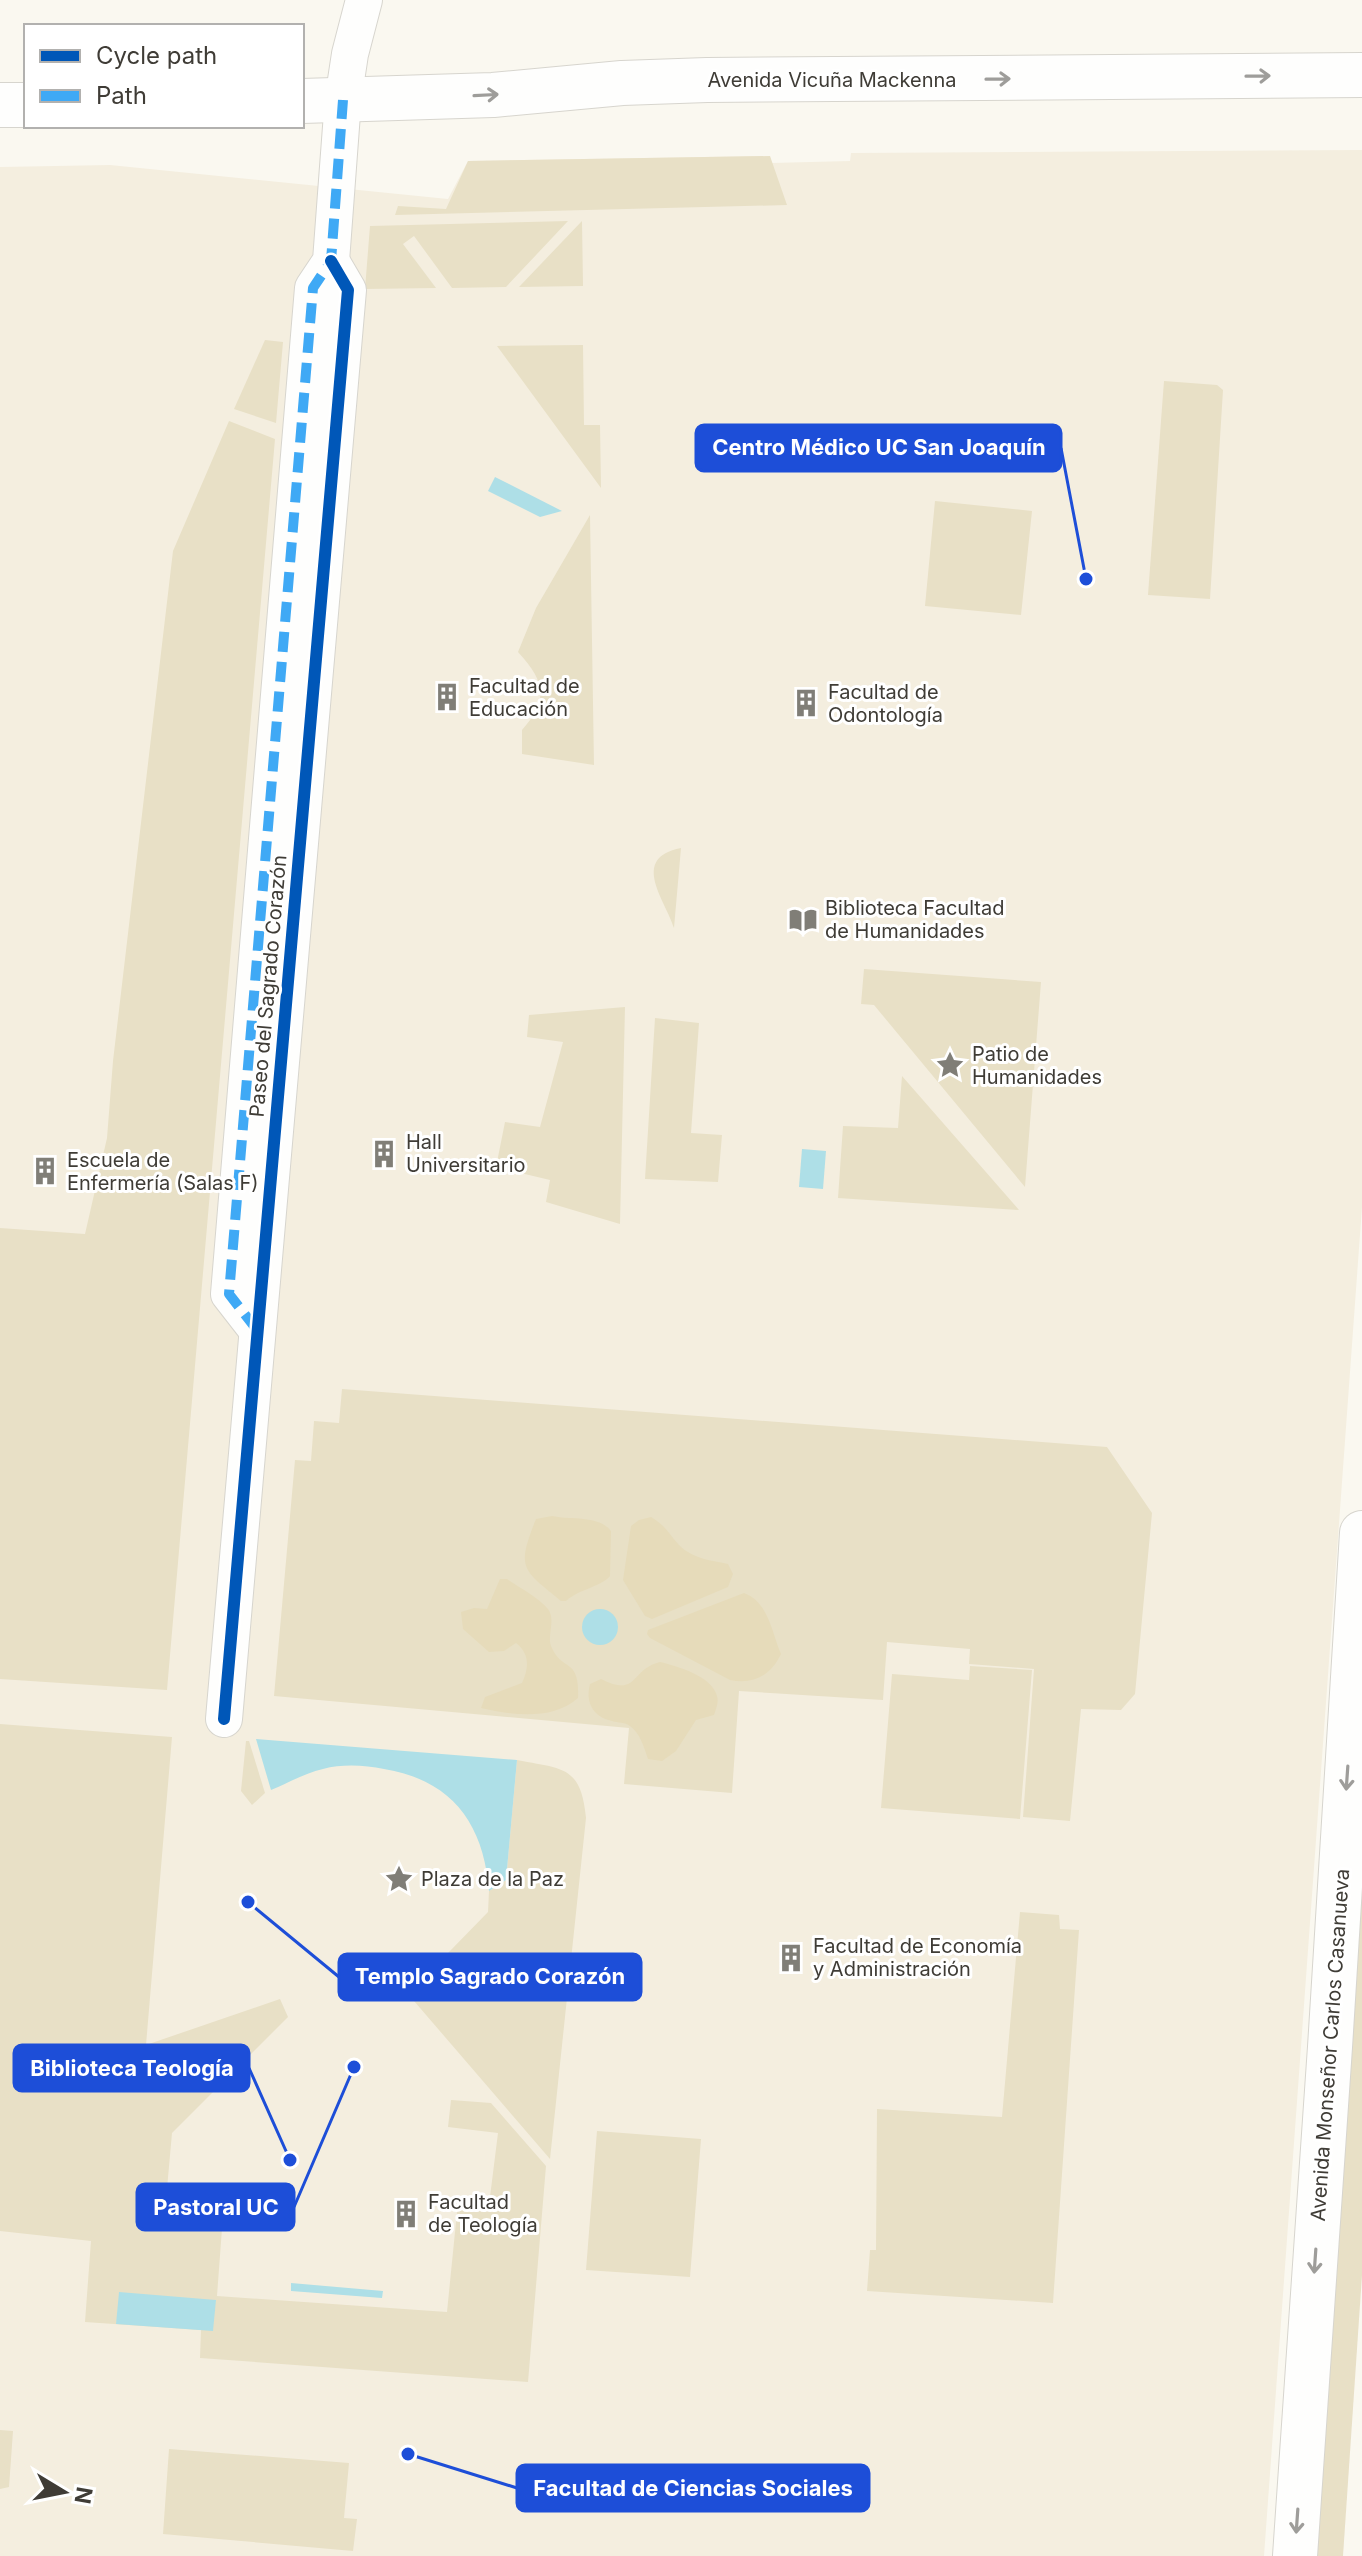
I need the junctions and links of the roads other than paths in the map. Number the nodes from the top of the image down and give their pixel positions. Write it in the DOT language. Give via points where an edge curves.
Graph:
graph roads {
  1 [pos="364,0"];
  2 [pos="1362,75"];
  3 [pos="322,100"];
  4 [pos="0,105"];
  5 [pos="24,105"];
  6 [pos="1362,1533"];
  7 [pos="224,1719"];
  8 [pos="1295,2556"];
  1 -- 3 [label="street, Paseo del Sagrado Corazón" via="350,54"];
  3 -- 2 [label="main road, Avenida Vicuña Mackenna, one-way" via="707,80"];
  3 -- 7 [label="street, Paseo del Sagrado Corazón" via="331,261 313,288 229,1294 257,1330"];
  4 -- 5 [label="main road"];
  6 -- 8 [label="main road, Avenida Monseñor Carlos Casanueva, one-way"];
}
